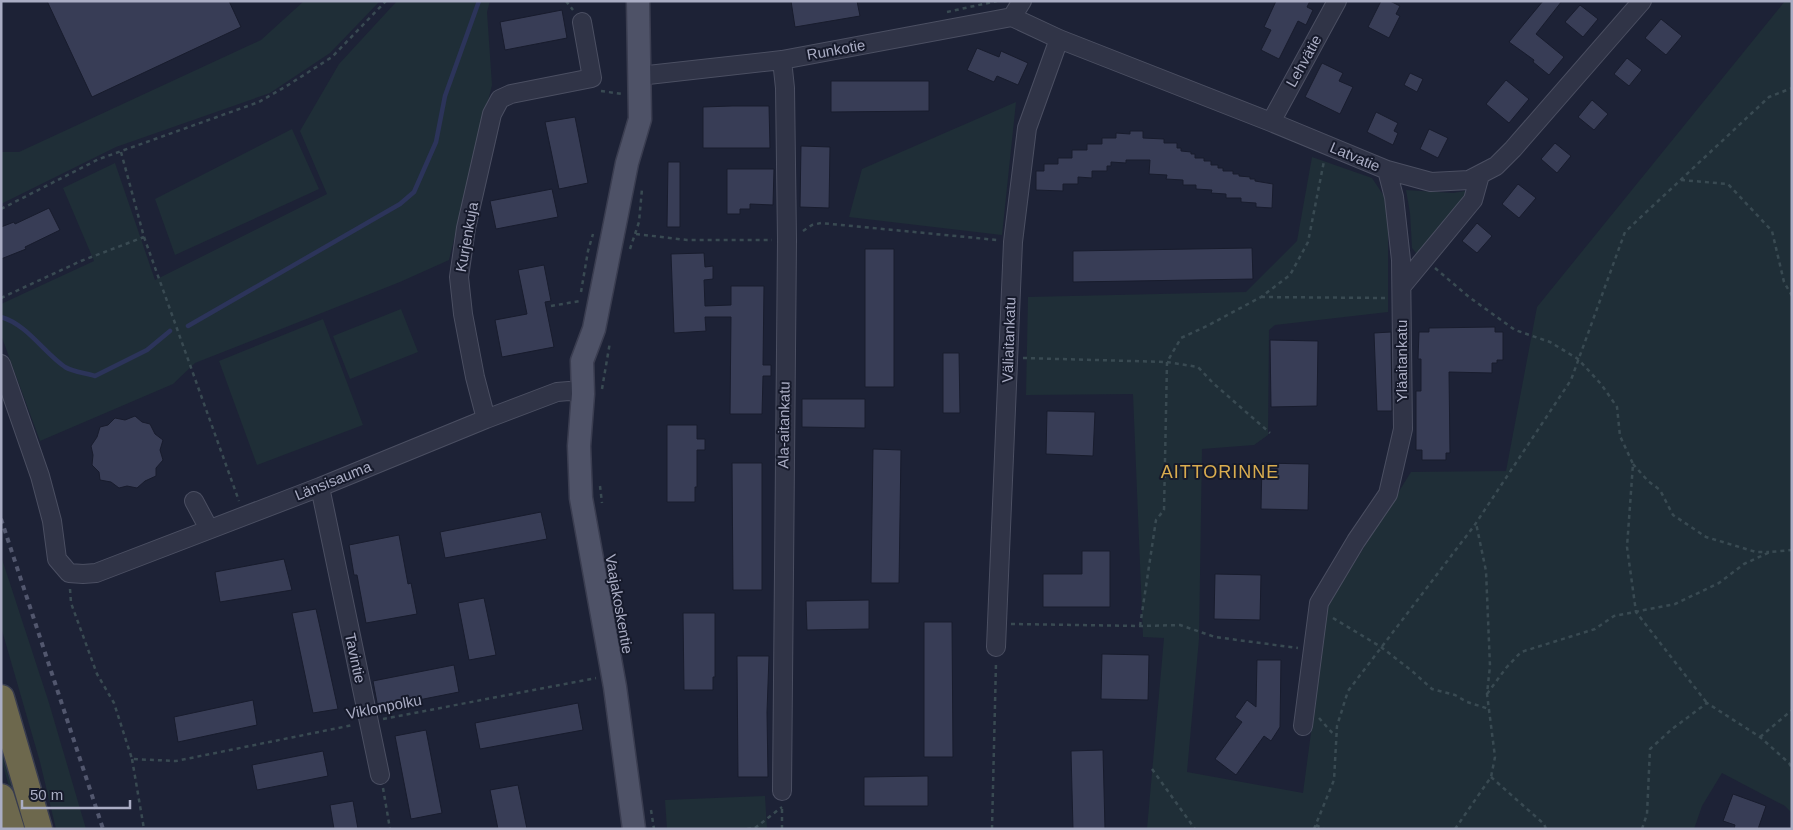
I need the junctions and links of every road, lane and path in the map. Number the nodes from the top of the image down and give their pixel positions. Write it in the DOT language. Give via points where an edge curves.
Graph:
graph roads {
  1 [pos="386,1"];
  2 [pos="638,1"];
  3 [pos="1022,1"];
  4 [pos="1337,1"];
  5 [pos="1642,1"];
  6 [pos="1012,18"];
  7 [pos="582,22"];
  8 [pos="1059,39"];
  9 [pos="782,60"];
  10 [pos="639,76"];
  11 [pos="1792,88"];
  12 [pos="599,91"];
  13 [pos="622,94"];
  14 [pos="1271,122"];
  15 [pos="1327,145"];
  16 [pos="121,152"];
  17 [pos="1387,170"];
  18 [pos="1480,174"];
  19 [pos="1681,180"];
  20 [pos="1,209"];
  21 [pos="636,234"];
  22 [pos="144,237"];
  23 [pos="787,240"];
  24 [pos="1013,242"];
  25 [pos="1424,258"];
  26 [pos="1402,292"];
  27 [pos="1792,296"];
  28 [pos="1261,297"];
  29 [pos="1,298"];
  30 [pos="580,301"];
  31 [pos="551,306"];
  32 [pos="1008,357"];
  33 [pos="1578,359"];
  34 [pos="1167,362"];
  35 [pos="1,364"];
  36 [pos="603,377"];
  37 [pos="593,395"];
  38 [pos="486,419"];
  39 [pos="1270,434"];
  40 [pos="1633,464"];
  41 [pos="600,479"];
  42 [pos="320,487"];
  43 [pos="194,502"];
  44 [pos="240,504"];
  45 [pos="602,505"];
  46 [pos="1476,523"];
  47 [pos="209,529"];
  48 [pos="1792,550"];
  49 [pos="1770,552"];
  50 [pos="76,574"];
  51 [pos="1319,610"];
  52 [pos="1636,612"];
  53 [pos="997,624"];
  54 [pos="1140,626"];
  55 [pos="996,647"];
  56 [pos="1381,647"];
  57 [pos="1313,651"];
  58 [pos="597,678"];
  59 [pos="1487,694"];
  60 [pos="1,698"];
  61 [pos="1707,702"];
  62 [pos="1489,709"];
  63 [pos="1792,710"];
  64 [pos="369,721"];
  65 [pos="1303,726"];
  66 [pos="1760,737"];
  67 [pos="132,759"];
  68 [pos="1790,762"];
  69 [pos="1152,768"];
  70 [pos="1792,768"];
  71 [pos="380,775"];
  72 [pos="1491,777"];
  73 [pos="1,797"];
  74 [pos="782,799"];
  75 [pos="650,801"];
  76 [pos="1315,827"];
  77 [pos="11,829"];
  78 [pos="39,829"];
  79 [pos="144,829"];
  80 [pos="390,829"];
  81 [pos="634,829"];
  82 [pos="654,829"];
  83 [pos="747,829"];
  84 [pos="782,829"];
  85 [pos="992,829"];
  86 [pos="1195,829"];
  87 [pos="1324,829"];
  88 [pos="1455,829"];
  89 [pos="1546,829"];
  90 [pos="1642,829"];
  1 -- 16 [label="path" via="332,56 285,88 259,102"];
  2 -- 10 [label="main road, Vaajakoskentie"];
  3 -- 6 [label="street"];
  4 -- 14 [label="street, Lehvätie"];
  5 -- 18 [label="street, Latvatie" via="1513,150 1496,166"];
  6 -- 8 [label="street, Latvatie"];
  6 -- 9 [label="street, Runkotie"];
  7 -- 38 [label="street, Kurjenkuja" via="592,78 511,94 500,99 492,114 466,228 459,277 463,314"];
  8 -- 14 [label="street, Latvatie"];
  8 -- 24 [label="street, Väliaitankatu" via="1027,128"];
  9 -- 10 [label="street, Runkotie"];
  9 -- 23 [label="street, Ala-aitankatu"];
  10 -- 37 [label="main road, Vaajakoskentie" via="626,117 627,163 594,329"];
  11 -- 19 [label="path" via="1769,97"];
  12 -- 13 [label="path"];
  14 -- 15 [label="street, Latvatie"];
  15 -- 17 [label="street, Latvatie"];
  15 -- 28 [label="path" via="1308,242 1290,274"];
  16 -- 20 [label="path" via="99,159"];
  16 -- 22 [label="path"];
  17 -- 18 [label="street, Latvatie" via="1430,182 1469,180"];
  17 -- 26 [label="street, Yläaitankatu" via="1394,198"];
  18 -- 25 [label="street" via="1473,200"];
  19 -- 27 [label="path" via="1728,184 1772,231 1784,282"];
  19 -- 33 [label="path" via="1625,232"];
  21 -- 23 [label="path" via="686,240"];
  22 -- 29 [label="path" via="81,261"];
  22 -- 44 [label="path"];
  23 -- 24 [label="path" via="821,223"];
  23 -- 74 [label="street, Ala-aitankatu"];
  24 -- 32 [label="street, Väliaitankatu"];
  25 -- 26 [label="street"];
  25 -- 33 [label="path" via="1469,297 1515,330 1550,342"];
  26 -- 28 [label="path"];
  26 -- 51 [label="street, Yläaitankatu" via="1403,429 1388,494 1356,541"];
  28 -- 34 [label="path" via="1181,338"];
  30 -- 31 [label="path"];
  32 -- 34 [label="path"];
  32 -- 53 [label="street, Väliaitankatu"];
  33 -- 40 [label="path" via="1617,407 1620,436"];
  33 -- 46 [label="path" via="1571,380"];
  34 -- 39 [label="path" via="1198,367"];
  34 -- 54 [label="path" via="1164,510 1156,520"];
  35 -- 50 [label="street" via="40,476 52,521 56,559"];
  36 -- 37 [label="path"];
  37 -- 38 [label="street, Länsisauma" via="557,392"];
  37 -- 81 [label="main road, Vaajakoskentie" via="579,446 581,498 615,687"];
  38 -- 42 [label="street, Länsisauma"];
  40 -- 49 [label="path" via="1660,490 1673,515 1706,537 1756,552"];
  40 -- 52 [label="path" via="1627,548"];
  41 -- 45 [label="path"];
  42 -- 47 [label="street, Länsisauma"];
  42 -- 64 [label="street, Tavintie"];
  43 -- 47 [label="street"];
  46 -- 56 [label="path"];
  46 -- 59 [label="path" via="1486,571 1490,666"];
  47 -- 50 [label="street, Länsisauma" via="96,573"];
  48 -- 49 [label="path"];
  49 -- 52 [label="path" via="1744,564 1718,584 1675,604"];
  50 -- 67 [label="path" via="70,603 97,674 114,703"];
  51 -- 56 [label="path"];
  51 -- 57 [label="street, Yläaitankatu"];
  52 -- 59 [label="path" via="1614,616 1595,629 1521,652"];
  52 -- 61 [label="path"];
  53 -- 54 [label="path"];
  53 -- 55 [label="street, Väliaitankatu"];
  54 -- 57 [label="path" via="1180,625 1215,637"];
  55 -- 85 [label="path"];
  56 -- 62 [label="path" via="1432,689"];
  56 -- 76 [label="path" via="1348,691 1336,726 1334,780"];
  57 -- 65 [label="street, Yläaitankatu"];
  58 -- 64 [label="path, Viklonpolku"];
  59 -- 62 [label="path"];
  60 -- 78 [label="highway"];
  61 -- 66 [label="path"];
  61 -- 90 [label="path" via="1650,749 1647,814"];
  62 -- 72 [label="path" via="1495,757"];
  63 -- 66 [label="path"];
  64 -- 67 [label="path, Viklonpolku" via="176,761"];
  64 -- 71 [label="street, Tavintie"];
  66 -- 68 [label="path"];
  67 -- 79 [label="path"];
  68 -- 70 [label="path"];
  69 -- 86 [label="path"];
  71 -- 80 [label="path"];
  72 -- 88 [label="path"];
  72 -- 89 [label="path"];
  73 -- 77 [label="highway"];
  74 -- 83 [label="path" via="755,828"];
  74 -- 84 [label="path"];
  75 -- 82 [label="path"];
  76 -- 87 [label="path"];
}
